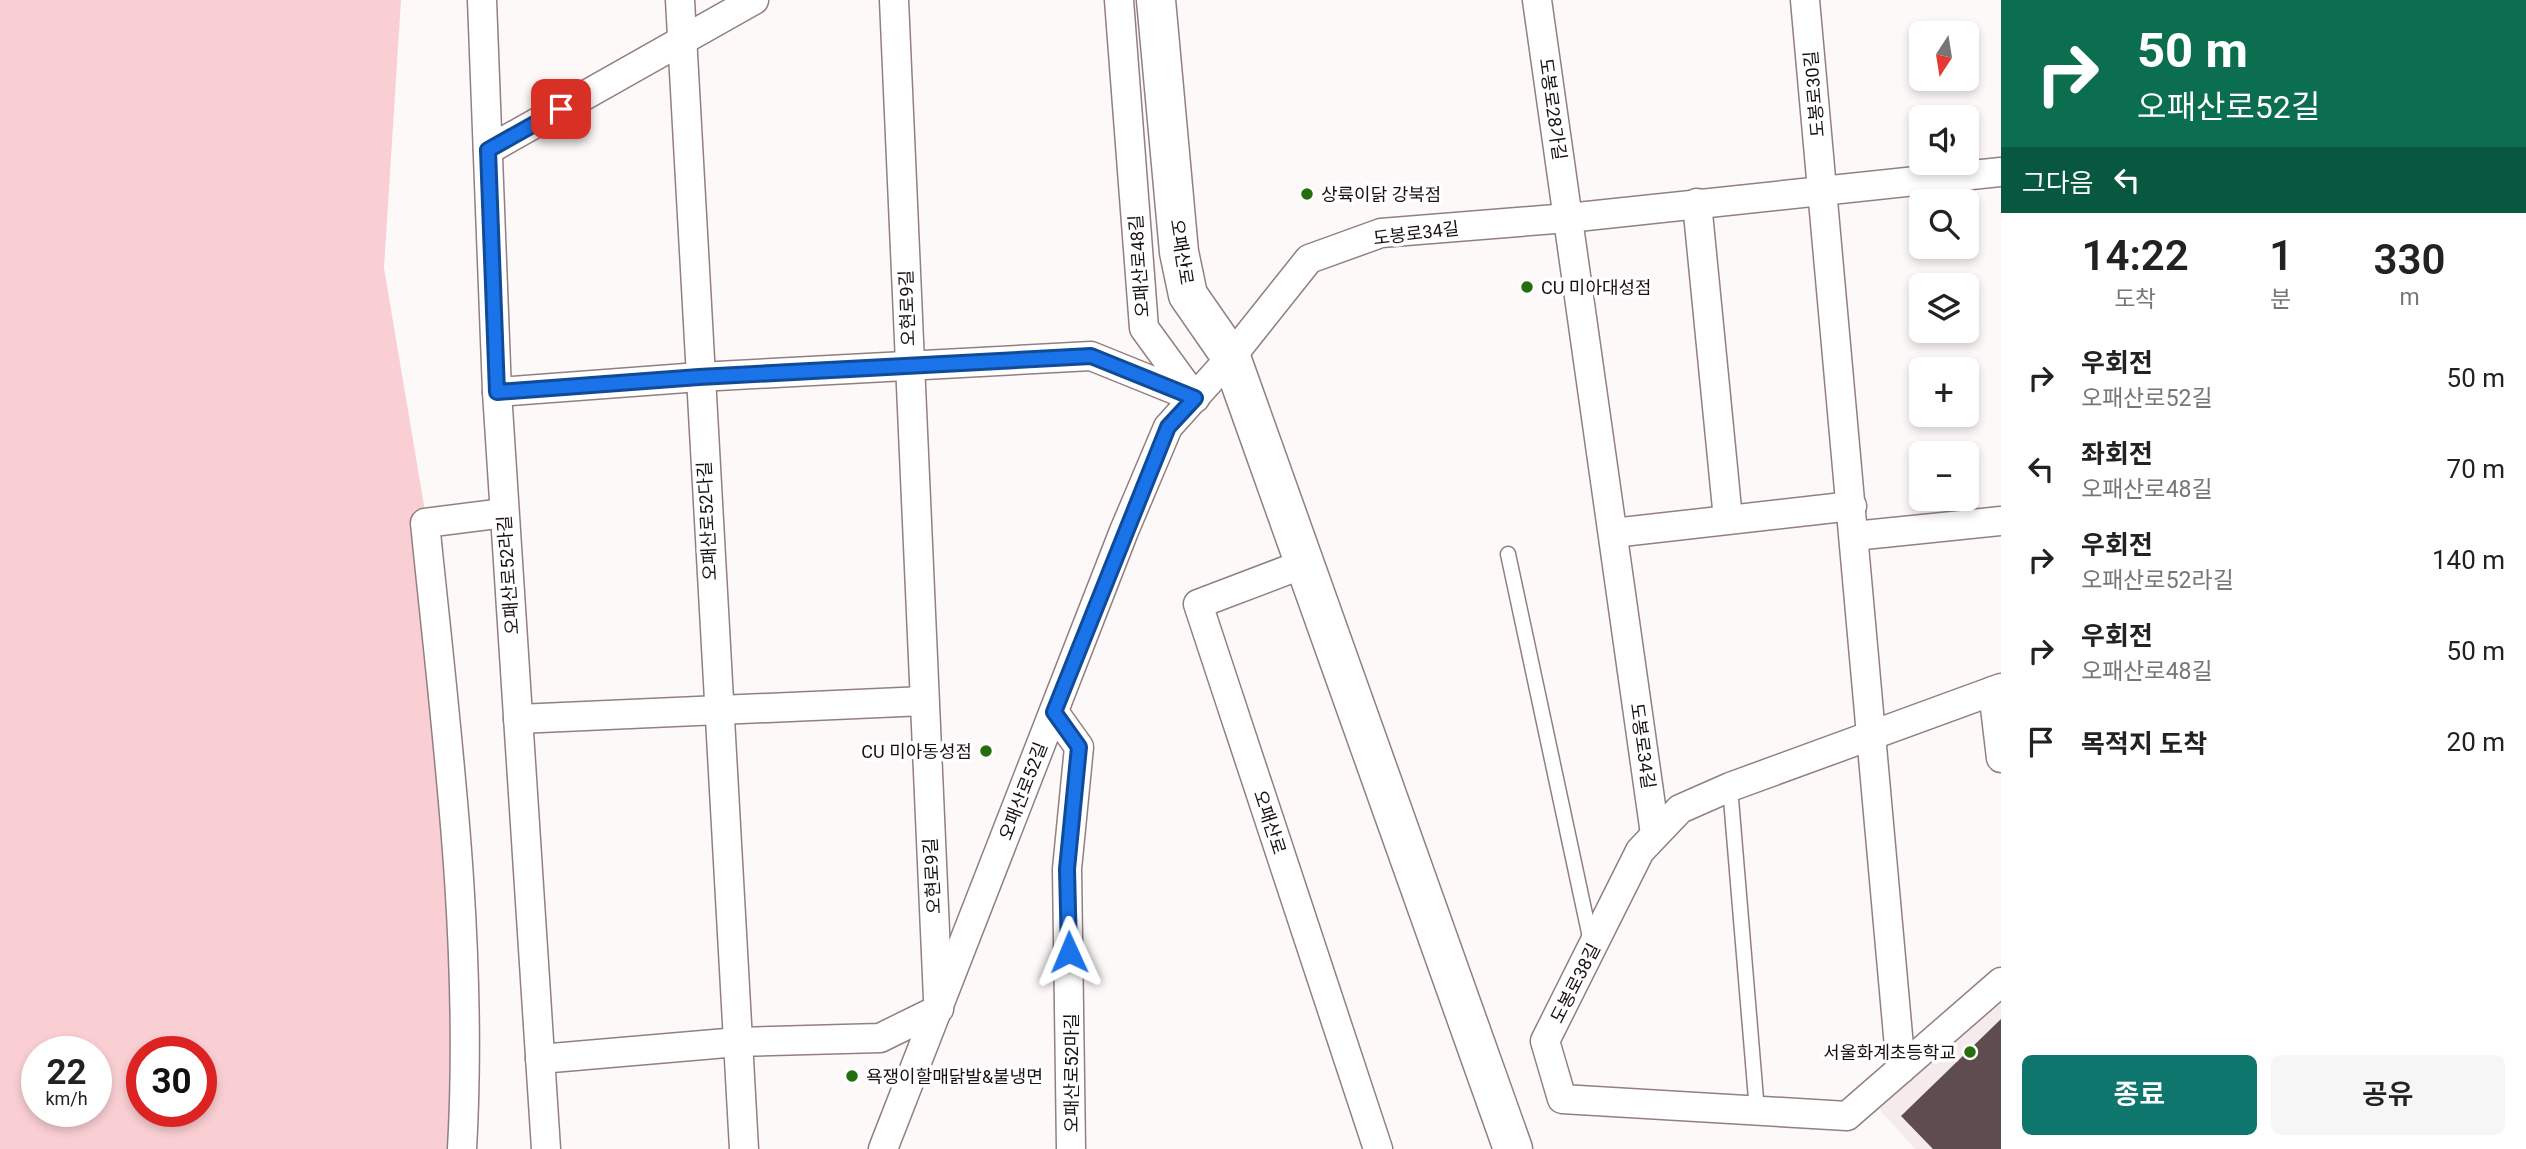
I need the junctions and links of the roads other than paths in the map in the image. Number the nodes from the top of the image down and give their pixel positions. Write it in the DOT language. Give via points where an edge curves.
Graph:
graph roads {
  1 [pos="482,0"];
  2 [pos="680,0"];
  3 [pos="754,0"];
  4 [pos="894,0"];
  5 [pos="1119,0"];
  6 [pos="1156,0"];
  7 [pos="1538,0"];
  8 [pos="1805,0"];
  9 [pos="682,41"];
  10 [pos="488,150"];
  11 [pos="2001,172"];
  12 [pos="1823,189"];
  13 [pos="1697,203"];
  14 [pos="1569,218"];
  15 [pos="1231,357"];
  16 [pos="910,366"];
  17 [pos="699,377"];
  18 [pos="497,392"];
  19 [pos="1195,398"];
  20 [pos="1852,506"];
  21 [pos="504,513"];
  22 [pos="1728,519"];
  23 [pos="2001,521"];
  24 [pos="1613,533"];
  25 [pos="1854,536"];
  26 [pos="1508,554"];
  27 [pos="1306,563"];
  28 [pos="1997,689"];
  29 [pos="924,701"];
  30 [pos="718,708"];
  31 [pos="1054,712"];
  32 [pos="518,719"];
  33 [pos="1873,736"];
  34 [pos="2001,758"];
  35 [pos="1730,787"];
  36 [pos="1655,835"];
  37 [pos="1592,947"];
  38 [pos="2001,982"];
  39 [pos="939,1009"];
  40 [pos="737,1042"];
  41 [pos="540,1059"];
  42 [pos="1901,1069"];
  43 [pos="1757,1111"];
  44 [pos="462,1149"];
  45 [pos="545,1149"];
  46 [pos="744,1149"];
  47 [pos="883,1149"];
  48 [pos="1071,1149"];
  49 [pos="1378,1149"];
  50 [pos="1513,1149"];
  1 -- 10 [label="street, 오패산로52라길"];
  2 -- 9 [label="street, 오패산로52다길"];
  3 -- 9 [label="street"];
  4 -- 16 [label="street, 오현로9길"];
  5 -- 19 [label="street, 오패산로48길" via="1144,328"];
  6 -- 15 [label="street, 오패산로" via="1179,252 1188,295"];
  7 -- 14 [label="street, 도봉로28가길"];
  8 -- 12 [label="street, 도봉로30길"];
  9 -- 10 [label="street"];
  9 -- 17 [label="street, 오패산로52다길"];
  10 -- 18 [label="street, 오패산로52라길"];
  11 -- 12 [label="street, 도봉로34길"];
  12 -- 13 [label="street, 도봉로34길"];
  12 -- 20 [label="street"];
  13 -- 14 [label="street, 도봉로34길"];
  13 -- 22 [label="street"];
  14 -- 15 [label="street, 도봉로34길" via="1381,233 1309,259"];
  14 -- 24 [label="street, 도봉로34길"];
  15 -- 19 [label="street, 오패산로52길"];
  15 -- 27 [label="street, 오패산로"];
  16 -- 17 [label="street"];
  16 -- 19 [label="street" via="1091,356"];
  16 -- 29 [label="street, 오현로9길"];
  17 -- 18 [label="street"];
  17 -- 30 [label="street, 오패산로52다길"];
  18 -- 21 [label="street, 오패산로52라길"];
  19 -- 31 [label="street, 오패산로52길" via="1168,427"];
  20 -- 22 [label="street"];
  20 -- 25 [label="street"];
  21 -- 32 [label="street, 오패산로52라길"];
  21 -- 44 [label="street" via="425,523 452,780 463,959"];
  22 -- 24 [label="street"];
  23 -- 25 [label="street"];
  24 -- 36 [label="street, 도봉로34길"];
  25 -- 33 [label="street"];
  26 -- 37 [label="lane"];
  27 -- 49 [label="street, 오패산로" via="1198,604"];
  27 -- 50 [label="street, 오패산로"];
  28 -- 33 [label="street, 도봉로38길"];
  28 -- 34 [label="street, 도봉로38길"];
  29 -- 30 [label="street"];
  29 -- 39 [label="street, 오현로9길"];
  30 -- 32 [label="street"];
  30 -- 40 [label="street, 오패산로52다길"];
  31 -- 39 [label="street, 오패산로52길"];
  31 -- 48 [label="street, 오패산로52마길" via="1079,747 1067,869"];
  32 -- 41 [label="street, 오패산로52라길"];
  33 -- 35 [label="street, 도봉로38길"];
  33 -- 42 [label="street"];
  35 -- 36 [label="street, 도봉로38길" via="1680,808"];
  35 -- 43 [label="lane"];
  36 -- 37 [label="street, 도봉로38길" via="1640,851"];
  37 -- 43 [label="street, 도봉로38길" via="1545,1041 1562,1099"];
  38 -- 42 [label="street"];
  39 -- 40 [label="street" via="880,1038"];
  39 -- 47 [label="street, 오패산로52길"];
  40 -- 41 [label="street"];
  40 -- 46 [label="street, 오패산로52다길"];
  41 -- 45 [label="street, 오패산로52라길"];
  42 -- 43 [label="street, 도봉로38길" via="1847,1116"];
}
